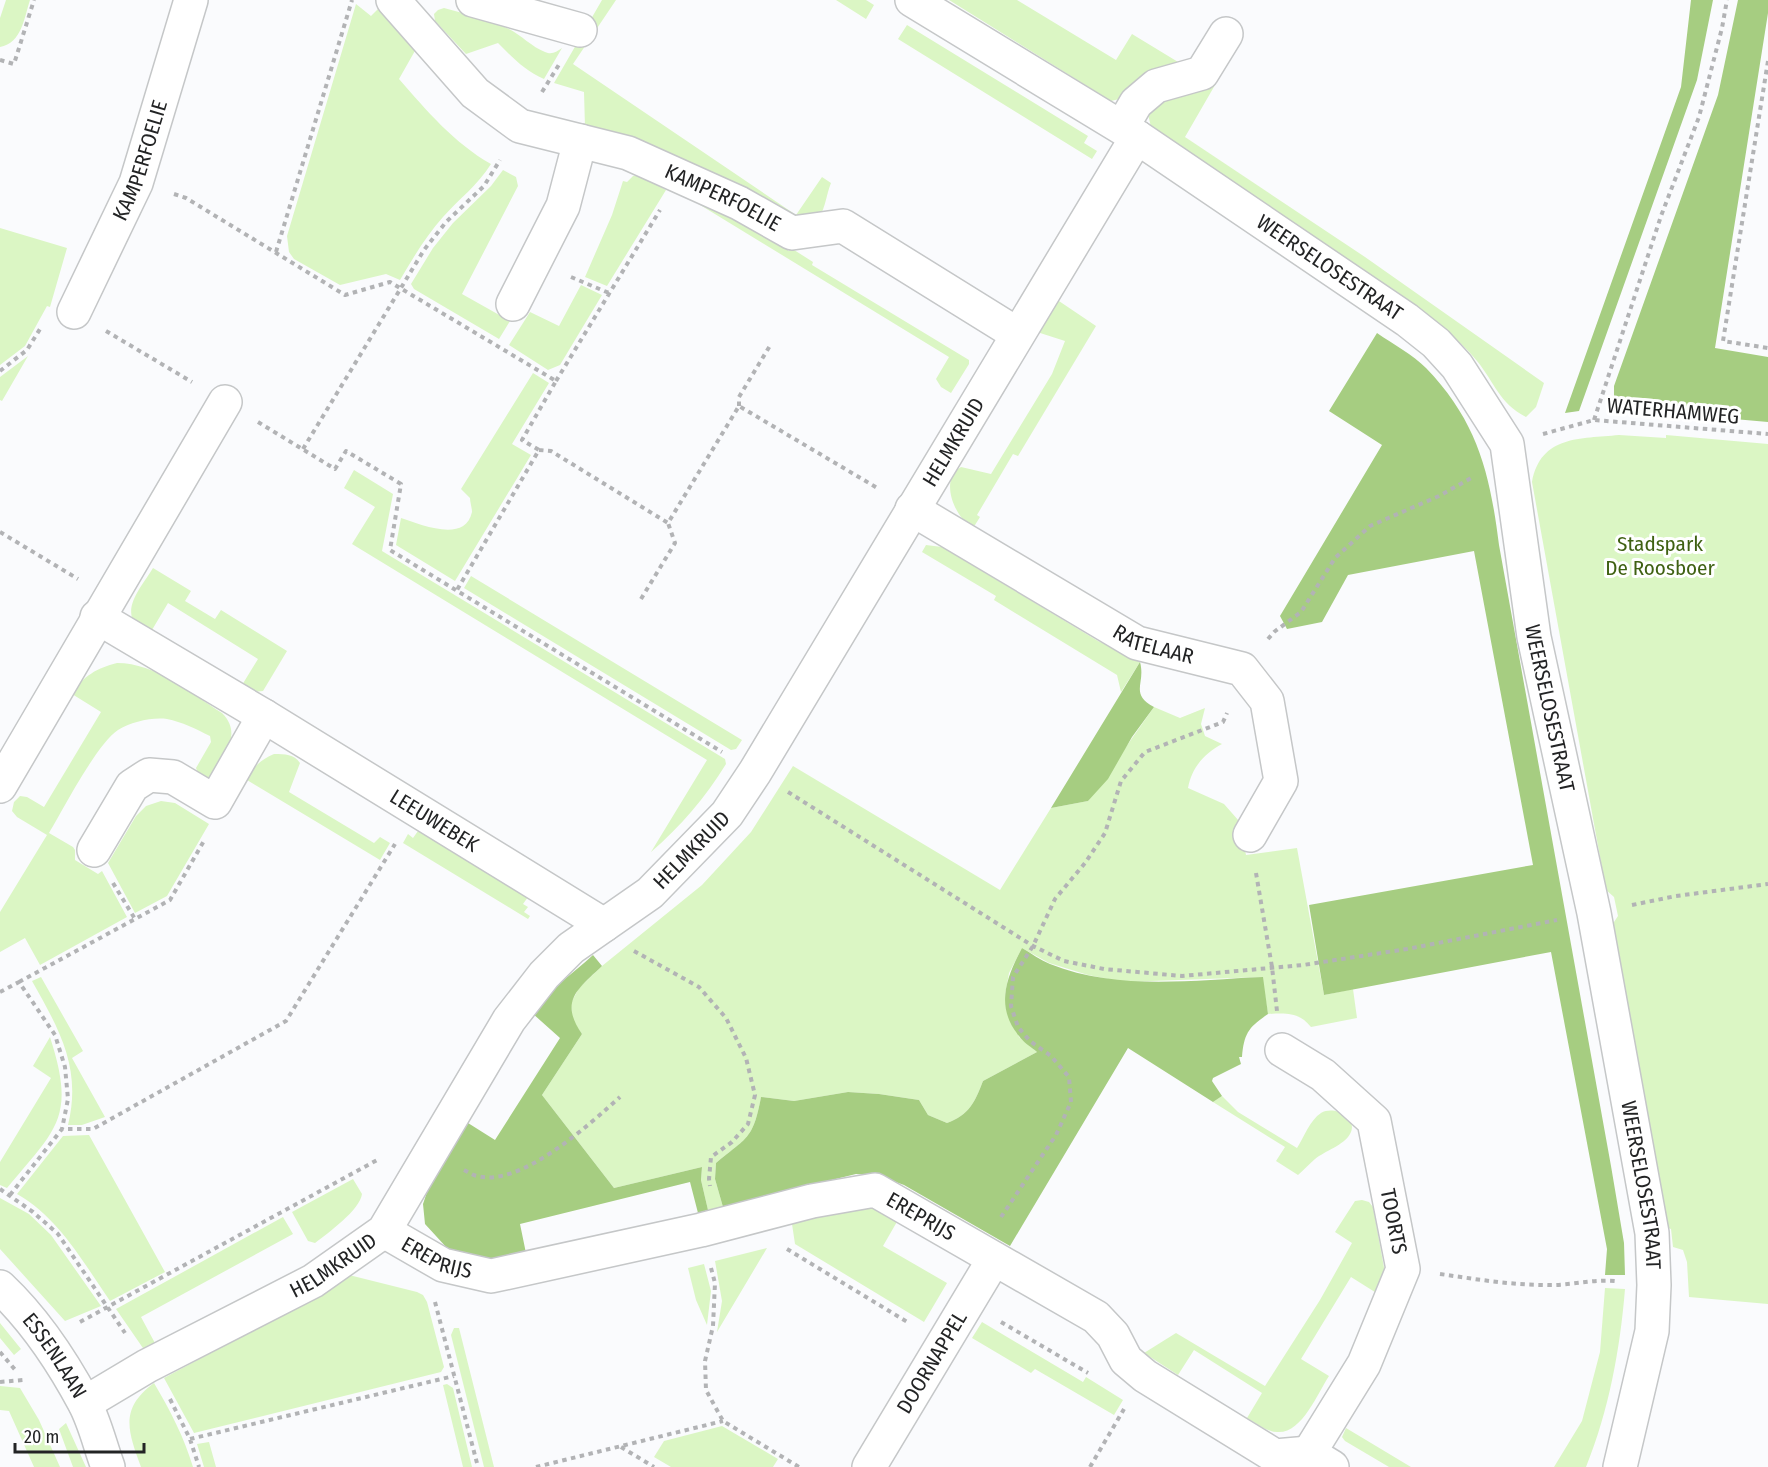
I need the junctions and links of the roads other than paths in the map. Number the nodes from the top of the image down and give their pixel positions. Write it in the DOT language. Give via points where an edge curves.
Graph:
graph roads {
  1 [pos="191,0"];
  2 [pos="393,0"];
  3 [pos="473,0"];
  4 [pos="912,0"];
  5 [pos="580,30"];
  6 [pos="1226,34"];
  7 [pos="1129,132"];
  8 [pos="580,141"];
  9 [pos="513,304"];
  10 [pos="74,312"];
  11 [pos="1017,334"];
  12 [pos="225,402"];
  13 [pos="912,509"];
  14 [pos="103,608"];
  15 [pos="264,716"];
  16 [pos="0,786"];
  17 [pos="1250,835"];
  18 [pos="94,850"];
  19 [pos="604,925"];
  20 [pos="1282,1050"];
  21 [pos="384,1231"];
  22 [pos="987,1255"];
  23 [pos="0,1287"];
  24 [pos="85,1403"];
  25 [pos="1321,1460"];
  26 [pos="108,1467"];
  27 [pos="869,1467"];
  28 [pos="1620,1467"];
  1 -- 10 [label="street, KAMPERFOELIE" via="136,183"];
  2 -- 8 [label="street, KAMPERFOELIE" via="475,93 520,126"];
  3 -- 5 [label="street"];
  4 -- 7 [label="street, WEERSELOSESTRAAT"];
  6 -- 7 [label="street" via="1202,73 1156,86 1136,103"];
  7 -- 11 [label="street, HELMKRUID"];
  7 -- 28 [label="street, WEERSELOSESTRAAT" via="1436,342 1457,366 1507,451 1534,638 1594,913 1652,1233 1652,1331"];
  8 -- 9 [label="street" via="563,206"];
  8 -- 11 [label="street, KAMPERFOELIE" via="628,153 739,203 792,233 843,226"];
  11 -- 13 [label="street, HELMKRUID"];
  12 -- 14 [label="street"];
  13 -- 17 [label="street, RATELAAR" via="1137,643 1242,669 1267,701 1281,781"];
  13 -- 19 [label="street, HELMKRUID" via="727,814 650,893"];
  14 -- 15 [label="street, LEEUWEBEK"];
  14 -- 16 [label="street"];
  15 -- 18 [label="street" via="215,802 173,777 149,775 132,786"];
  15 -- 19 [label="street, LEEUWEBEK"];
  19 -- 21 [label="street, HELMKRUID" via="571,948 509,1020"];
  20 -- 25 [label="street, TOORTS" via="1323,1075 1374,1121 1403,1269"];
  21 -- 22 [label="street, EREPRIJS" via="443,1265 491,1276 875,1190"];
  21 -- 24 [label="street, HELMKRUID" via="313,1281 147,1366"];
  22 -- 25 [label="street, EREPRIJS" via="1096,1317 1113,1335 1126,1360 1144,1376 1275,1456"];
  22 -- 27 [label="street, DOORNAPPEL" via="968,1303"];
  23 -- 24 [label="street, ESSENLAAN" via="46,1340"];
  24 -- 26 [label="street, ESSENLAAN"];
}
